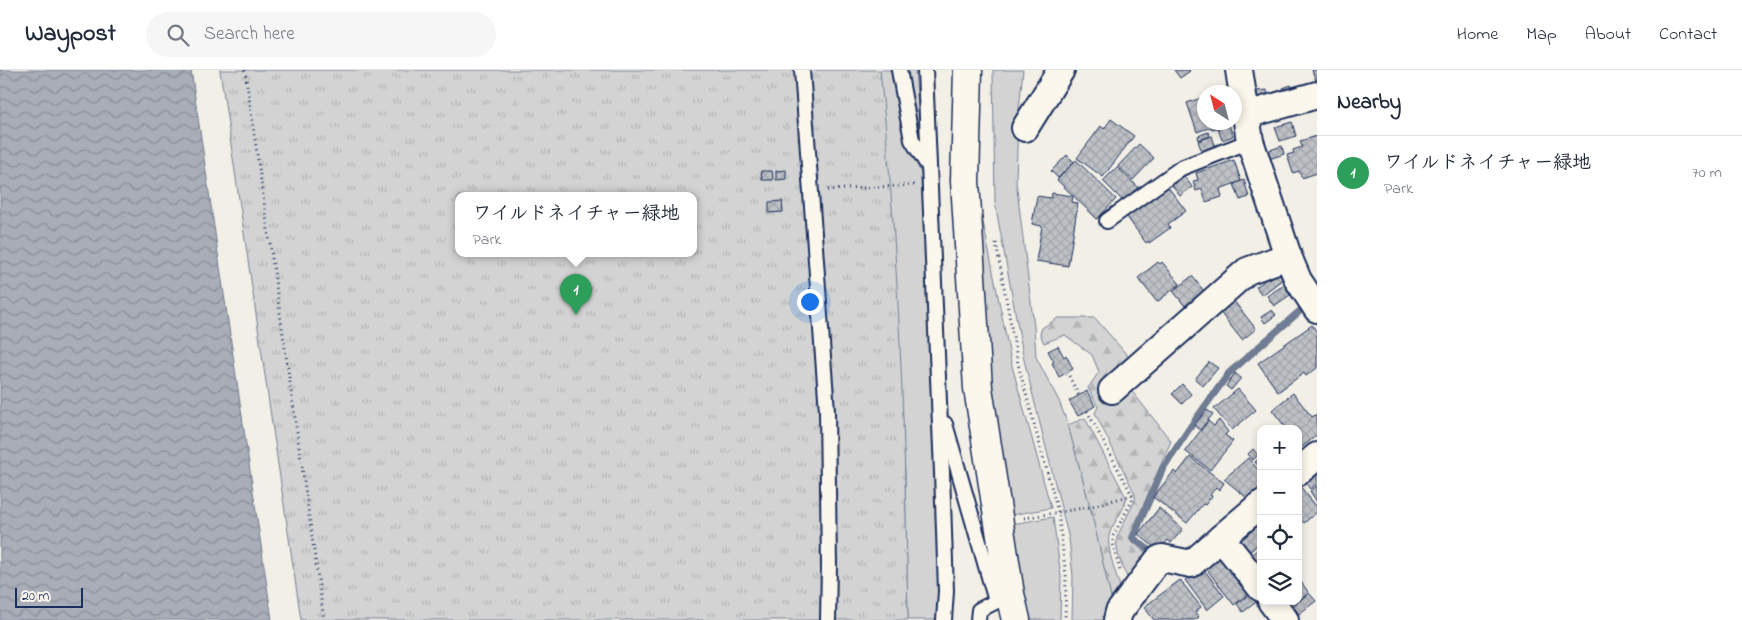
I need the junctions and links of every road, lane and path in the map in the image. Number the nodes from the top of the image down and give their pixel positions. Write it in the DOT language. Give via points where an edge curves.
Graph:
graph roads {
  1 [pos="245,70"];
  2 [pos="802,70"];
  3 [pos="898,70"];
  4 [pos="925,70"];
  5 [pos="968,70"];
  6 [pos="1061,70"];
  7 [pos="1239,70"];
  8 [pos="1317,96"];
  9 [pos="1246,115"];
  10 [pos="1025,128"];
  11 [pos="1250,141"];
  12 [pos="928,164"];
  13 [pos="929,183"];
  14 [pos="811,191"];
  15 [pos="1108,221"];
  16 [pos="996,242"];
  17 [pos="1288,256"];
  18 [pos="1308,276"];
  19 [pos="1317,309"];
  20 [pos="1069,376"];
  21 [pos="1112,390"];
  22 [pos="1079,396"];
  23 [pos="939,403"];
  24 [pos="1087,411"];
  25 [pos="1317,456"];
  26 [pos="1300,470"];
  27 [pos="1132,495"];
  28 [pos="1257,507"];
  29 [pos="1058,512"];
  30 [pos="1020,518"];
  31 [pos="1222,538"];
  32 [pos="1257,583"];
  33 [pos="1007,605"];
  34 [pos="1274,605"];
  35 [pos="1123,609"];
  36 [pos="324,620"];
  37 [pos="828,620"];
  38 [pos="944,620"];
  39 [pos="978,620"];
  40 [pos="1065,620"];
  41 [pos="1285,620"];
  1 -- 36 [label="path"];
  2 -- 14 [label="lane"];
  3 -- 12 [label="lane" via="912,140"];
  4 -- 12 [label="lane"];
  5 -- 33 [label="street" via="965,181 978,388"];
  6 -- 10 [label="street"];
  7 -- 9 [label="street"];
  8 -- 9 [label="street"];
  9 -- 11 [label="street"];
  11 -- 15 [label="lane" via="1181,168"];
  11 -- 17 [label="street"];
  12 -- 13 [label="lane"];
  13 -- 14 [label="path"];
  13 -- 23 [label="lane"];
  14 -- 37 [label="lane" via="827,410"];
  16 -- 29 [label="path" via="1018,364"];
  17 -- 18 [label="street"];
  17 -- 21 [label="street" via="1247,271"];
  18 -- 19 [label="street"];
  20 -- 22 [label="path"];
  23 -- 33 [label="lane"];
  23 -- 38 [label="lane" via="946,591"];
  24 -- 27 [label="path"];
  25 -- 26 [label="street"];
  27 -- 29 [label="path"];
  27 -- 35 [label="path" via="1132,501 1113,536"];
  28 -- 31 [label="street"];
  29 -- 30 [label="path"];
  29 -- 40 [label="path" via="1066,576"];
  31 -- 32 [label="street"];
  31 -- 35 [label="street" via="1191,564 1158,560"];
  33 -- 39 [label="lane" via="979,610"];
  34 -- 41 [label="street"];
}
